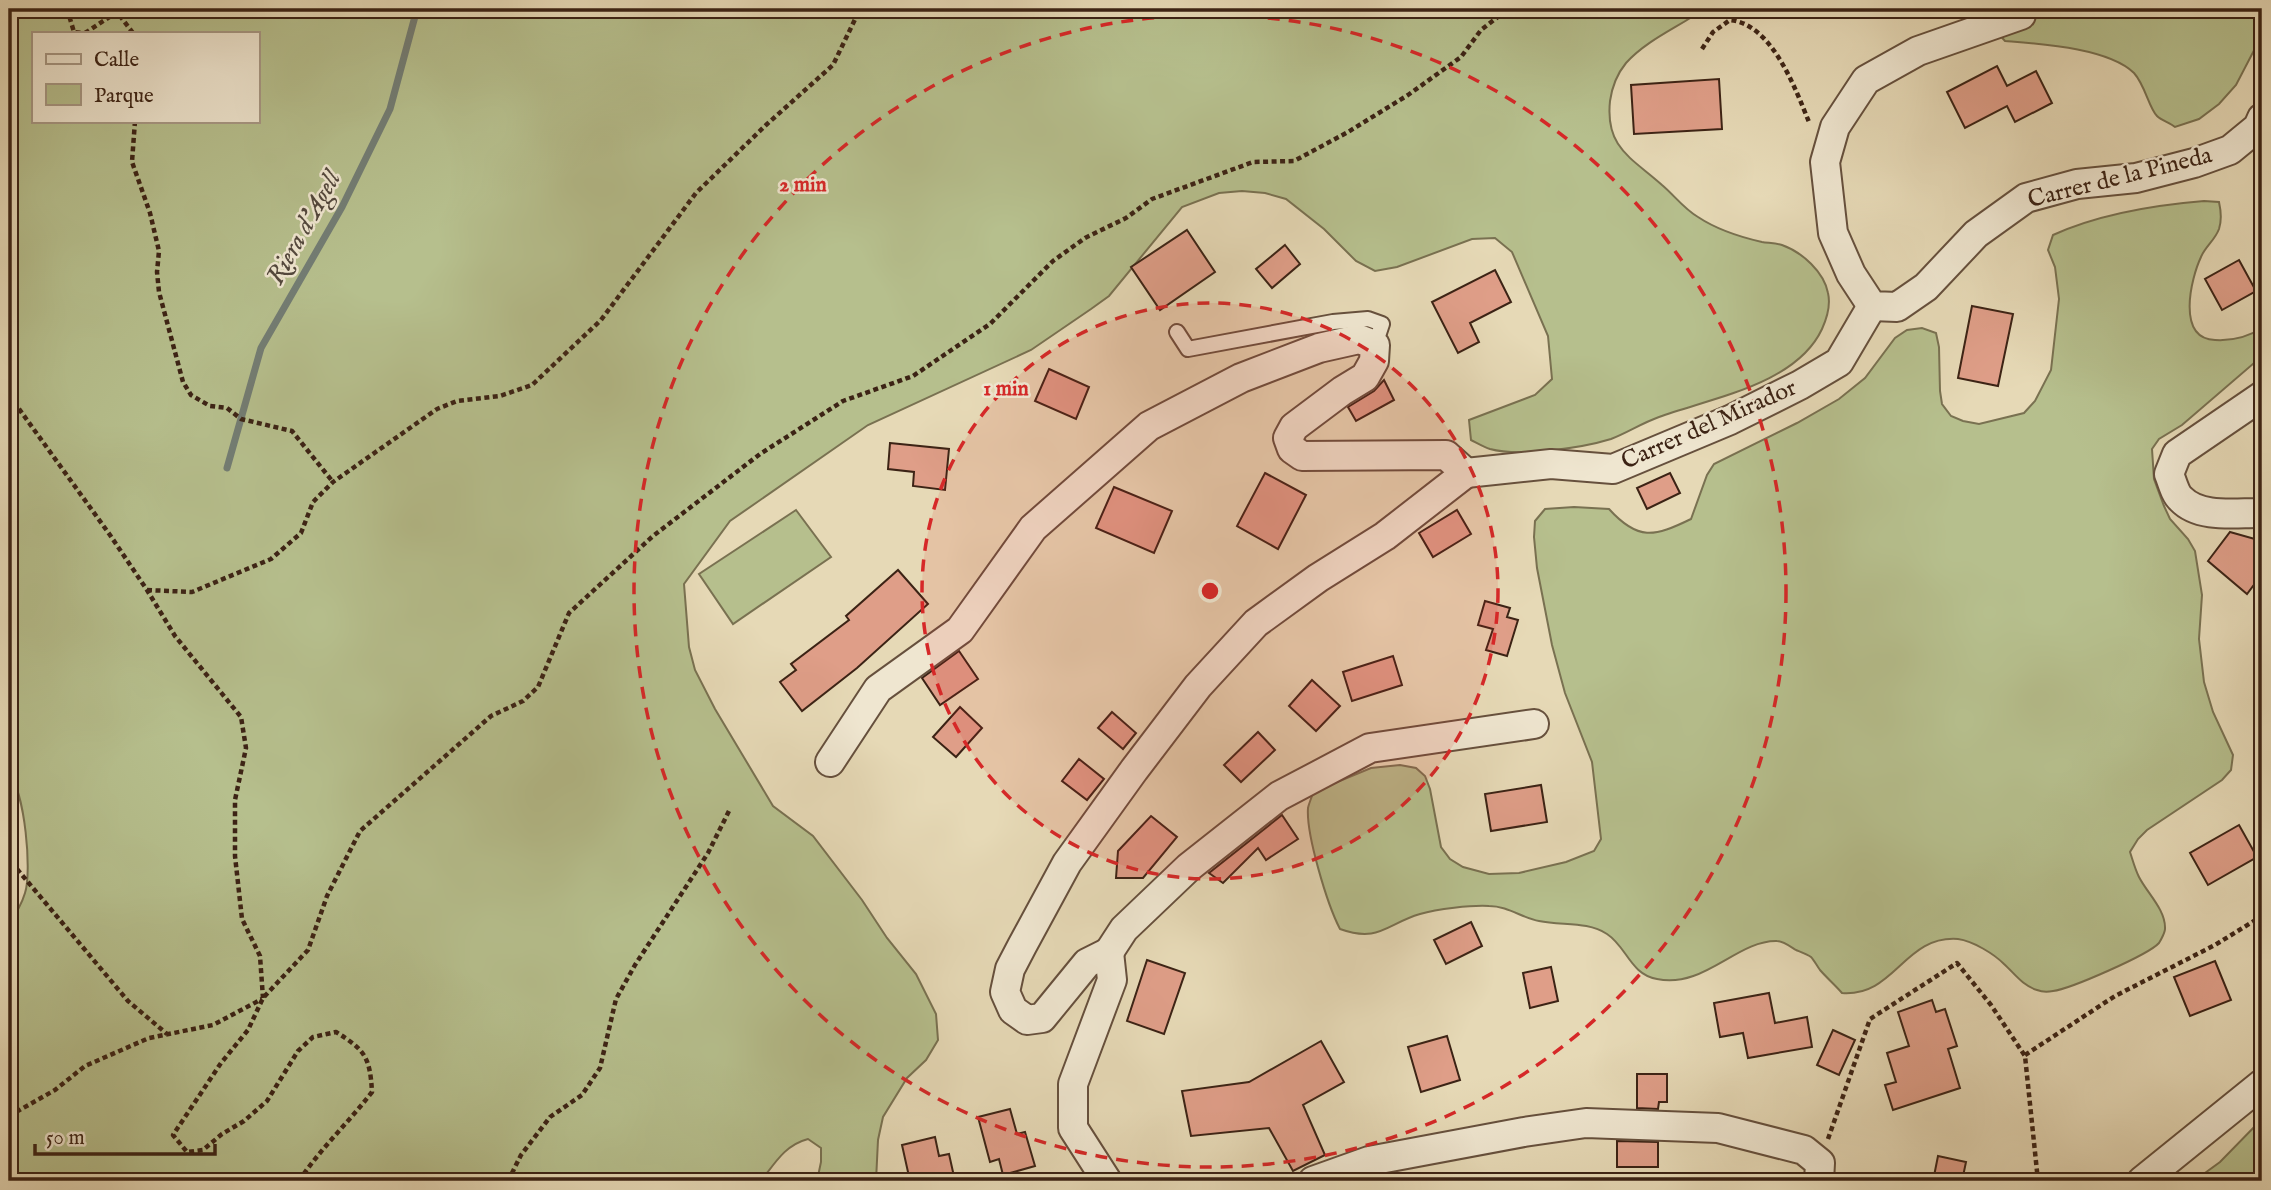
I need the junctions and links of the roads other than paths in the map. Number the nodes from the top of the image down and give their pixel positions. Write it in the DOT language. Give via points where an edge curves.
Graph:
graph roads {
  1 [pos="2021,15"];
  2 [pos="2262,118"];
  3 [pos="1872,306"];
  4 [pos="1177,332"];
  5 [pos="1375,345"];
  6 [pos="2262,396"];
  7 [pos="1466,473"];
  8 [pos="2262,511"];
  9 [pos="1534,724"];
  10 [pos="830,762"];
  11 [pos="1110,952"];
  12 [pos="2262,1083"];
  13 [pos="1819,1172"];
  14 [pos="1107,1181"];
  15 [pos="1312,1181"];
  16 [pos="2142,1181"];
  1 -- 3 [label="street" via="1918,51 1866,80 1835,127 1825,162 1833,233"];
  2 -- 3 [label="street, Carrer de la Pineda" via="2258,127 2230,150 2194,163 2026,198 1976,234 1926,287 1897,307"];
  3 -- 7 [label="street, Carrer del Mirador" via="1839,362 1730,420 1612,469 1551,464"];
  4 -- 5 [label="lane" via="1188,349 1368,319 1382,324"];
  5 -- 7 [label="street" via="1374,361 1364,377 1294,426 1288,438 1292,449 1303,456 1446,454"];
  5 -- 10 [label="street" via="1359,339 1319,348 1241,378 1149,426 1034,528 960,630 878,689"];
  6 -- 8 [label="street" via="2177,454 2169,474 2180,499 2195,509"];
  7 -- 11 [label="street" via="1385,536 1256,623 1198,686 1067,863 1010,969 1006,992 1013,1010 1027,1020 1042,1018 1087,963"];
  9 -- 11 [label="street" via="1370,748 1279,796 1189,867 1124,929"];
  11 -- 14 [label="street" via="1112,980 1073,1084 1073,1128"];
  12 -- 16 [label="street"];
  13 -- 15 [label="street" via="1804,1150 1718,1128 1586,1123 1369,1161"];
}
